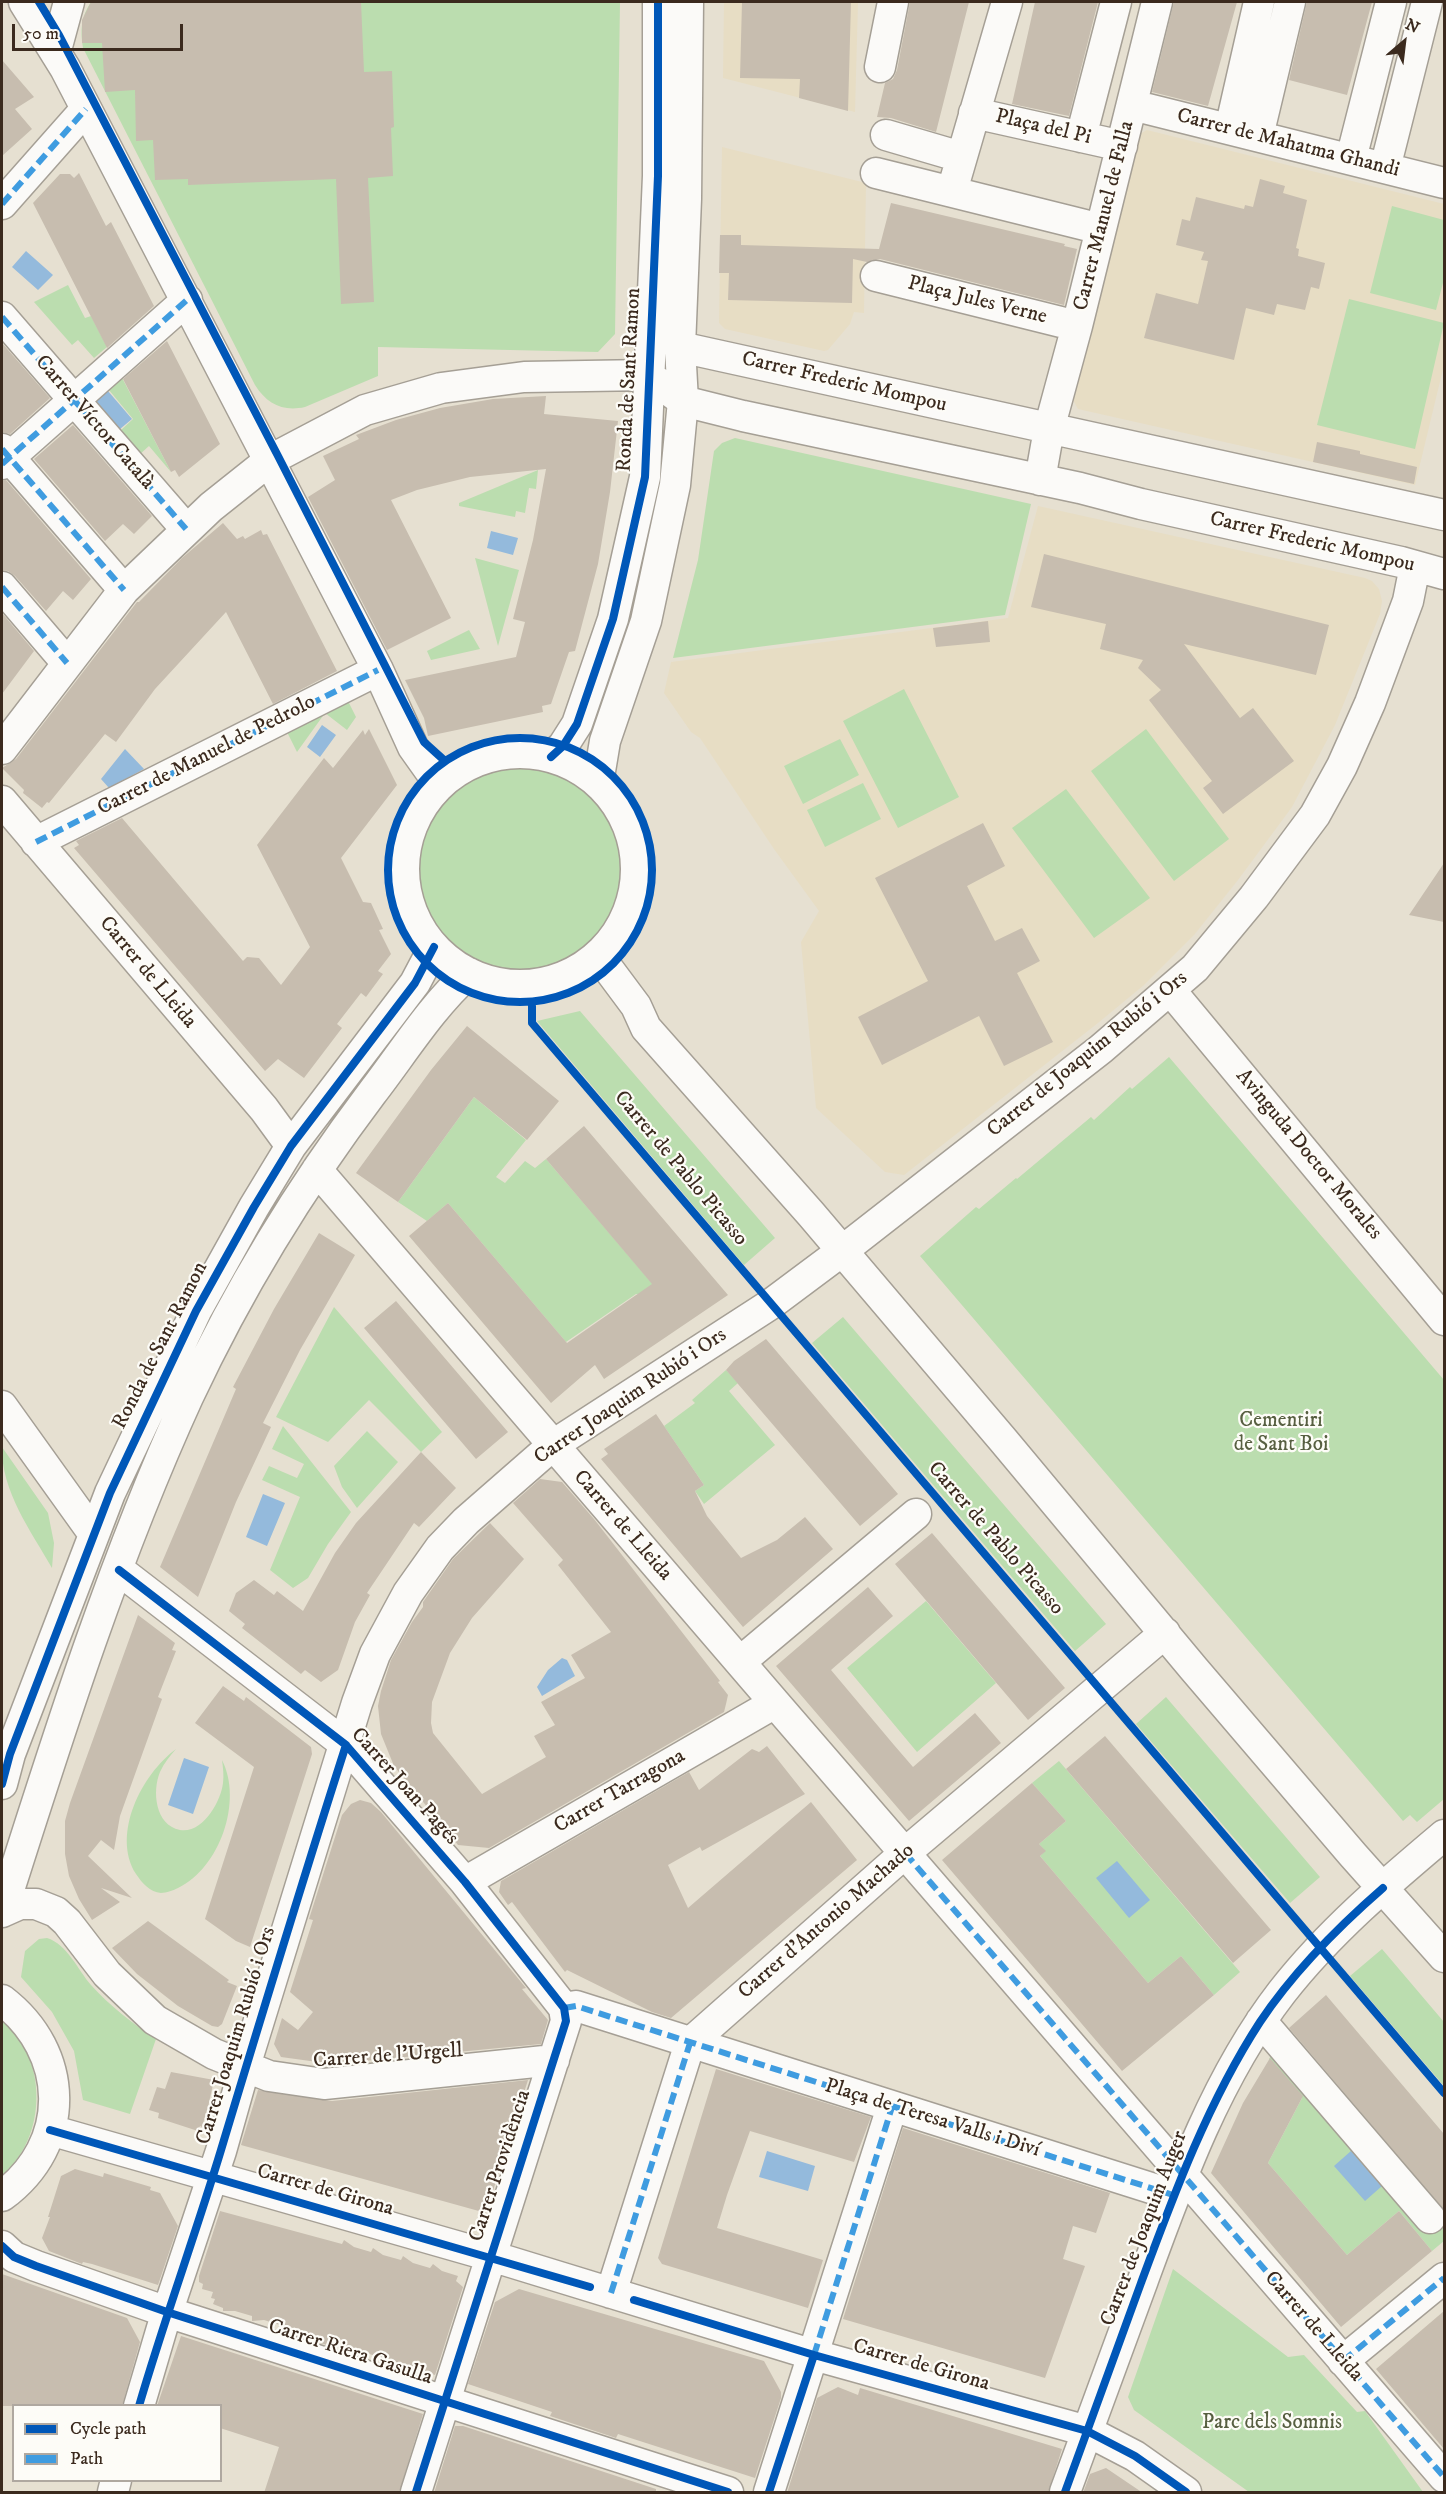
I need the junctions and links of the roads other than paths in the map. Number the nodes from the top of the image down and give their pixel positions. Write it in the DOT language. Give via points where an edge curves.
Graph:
graph roads {
  1 [pos="24,2"];
  2 [pos="69,2"];
  3 [pos="658,2"];
  4 [pos="688,2"];
  5 [pos="893,2"];
  6 [pos="1007,2"];
  7 [pos="1116,2"];
  8 [pos="1156,2"];
  9 [pos="1259,2"];
  10 [pos="1290,2"];
  11 [pos="1391,2"];
  12 [pos="1427,2"];
  13 [pos="56,50"];
  14 [pos="880,67"];
  15 [pos="1089,107"];
  16 [pos="86,109"];
  17 [pos="1130,111"];
  18 [pos="974,113"];
  19 [pos="1230,129"];
  20 [pos="886,135"];
  21 [pos="1258,136"];
  22 [pos="1081,137"];
  23 [pos="1122,146"];
  24 [pos="962,157"];
  25 [pos="1351,159"];
  26 [pos="1385,168"];
  27 [pos="876,173"];
  28 [pos="1444,183"];
  29 [pos="952,191"];
  30 [pos="2,204"];
  31 [pos="1101,229"];
  32 [pos="876,276"];
  33 [pos="187,300"];
  34 [pos="2,317"];
  35 [pos="1077,326"];
  36 [pos="680,347"];
  37 [pos="648,375"];
  38 [pos="72,399"];
  39 [pos="683,401"];
  40 [pos="1049,429"];
  41 [pos="4,457"];
  42 [pos="270,460"];
  43 [pos="1040,480"];
  44 [pos="1443,505"];
  45 [pos="186,529"];
  46 [pos="1415,566"];
  47 [pos="1444,574"];
  48 [pos="2,587"];
  49 [pos="124,590"];
  50 [pos="67,663"];
  51 [pos="378,670"];
  52 [pos="2,748"];
  53 [pos="551,757"];
  54 [pos="598,783"];
  55 [pos="440,784"];
  56 [pos="2,801"];
  57 [pos="36,842"];
  58 [pos="434,947"];
  59 [pos="598,955"];
  60 [pos="469,973"];
  61 [pos="1171,991"];
  62 [pos="291,1146"];
  63 [pos="317,1170"];
  64 [pos="842,1251"];
  65 [pos="1444,1320"];
  66 [pos="2,1406"];
  67 [pos="553,1445"];
  68 [pos="916,1514"];
  69 [pos="93,1533"];
  70 [pos="119,1570"];
  71 [pos="1165,1633"];
  72 [pos="740,1662"];
  73 [pos="775,1703"];
  74 [pos="346,1745"];
  75 [pos="2,1784"];
  76 [pos="1444,1835"];
  77 [pos="905,1853"];
  78 [pos="465,1882"];
  79 [pos="1383,1888"];
  80 [pos="2,1912"];
  81 [pos="1444,1957"];
  82 [pos="2,2000"];
  83 [pos="565,2015"];
  84 [pos="1261,2021"];
  85 [pos="690,2043"];
  86 [pos="554,2060"];
  87 [pos="245,2066"];
  88 [pos="892,2107"];
  89 [pos="50,2130"];
  90 [pos="212,2177"];
  91 [pos="1178,2185"];
  92 [pos="2,2196"];
  93 [pos="1430,2218"];
  94 [pos="2,2246"];
  95 [pos="491,2256"];
  96 [pos="1444,2278"];
  97 [pos="611,2293"];
  98 [pos="167,2312"];
  99 [pos="814,2355"];
  100 [pos="1343,2361"];
  101 [pos="445,2403"];
  102 [pos="140,2404"];
  103 [pos="1087,2431"];
  104 [pos="1444,2477"];
  105 [pos="416,2493"];
  106 [pos="728,2493"];
  107 [pos="769,2493"];
  108 [pos="1065,2493"];
  109 [pos="1186,2493"];
  1 -- 13 [label="street"];
  2 -- 13 [label="street"];
  3 -- 37 [label="street, Ronda de Sant Ramon" via="658,176"];
  4 -- 36 [label="street"];
  5 -- 14 [label="street"];
  6 -- 18 [label="street"];
  7 -- 15 [label="street, Carrer Manuel de Falla"];
  8 -- 17 [label="street, Carrer Manuel de Falla"];
  9 -- 19 [label="street"];
  10 -- 21 [label="street"];
  11 -- 25 [label="street"];
  12 -- 26 [label="street"];
  13 -- 16 [label="street"];
  15 -- 17 [label="street, Carrer de Mahatma Ghandi"];
  15 -- 22 [label="street, Carrer Manuel de Falla"];
  16 -- 30 [label="street"];
  16 -- 33 [label="street"];
  17 -- 19 [label="street, Carrer de Mahatma Ghandi"];
  17 -- 23 [label="street, Carrer Manuel de Falla"];
  18 -- 22 [label="street, Plaça del Pi"];
  18 -- 24 [label="street, Plaça del Pi"];
  19 -- 21 [label="street, Carrer de Mahatma Ghandi"];
  20 -- 24 [label="street"];
  21 -- 25 [label="street, Carrer de Mahatma Ghandi"];
  22 -- 23 [label="street, Plaça del Pi"];
  23 -- 31 [label="street, Carrer Manuel de Falla"];
  24 -- 29 [label="street, Plaça del Pi"];
  25 -- 26 [label="street, Carrer de Mahatma Ghandi"];
  26 -- 28 [label="street, Carrer de Mahatma Ghandi"];
  27 -- 29 [label="street"];
  29 -- 31 [label="street"];
  31 -- 35 [label="street, Carrer Manuel de Falla"];
  32 -- 35 [label="street, Plaça Jules Verne"];
  33 -- 38 [label="street"];
  33 -- 42 [label="street"];
  34 -- 38 [label="street, Carrer Víctor Català"];
  35 -- 40 [label="street, Carrer Manuel de Falla"];
  36 -- 37 [label="street"];
  36 -- 39 [label="street"];
  36 -- 40 [label="street, Carrer Frederic Mompou"];
  37 -- 39 [label="street, Carrer Frederic Mompou"];
  37 -- 42 [label="street" via="524,377 441,388 364,410"];
  37 -- 53 [label="street, Ronda de Sant Ramon" via="645,477 613,620 577,724"];
  38 -- 41 [label="street"];
  38 -- 45 [label="street, Carrer Víctor Català"];
  39 -- 43 [label="street, Carrer Frederic Mompou"];
  39 -- 54 [label="street" via="675,485 648,610 605,741"];
  40 -- 43 [label="street"];
  40 -- 44 [label="street, Carrer Frederic Mompou"];
  41 -- 49 [label="street"];
  42 -- 45 [label="street"];
  42 -- 51 [label="street"];
  43 -- 46 [label="street, Carrer Frederic Mompou"];
  45 -- 49 [label="street"];
  46 -- 47 [label="street, Carrer Frederic Mompou"];
  46 -- 61 [label="street, Carrer de Joaquim Rubió i Ors" via="1408,601 1370,703 1315,815 1228,929"];
  48 -- 50 [label="street"];
  49 -- 50 [label="street"];
  50 -- 52 [label="street"];
  51 -- 55 [label="street" via="413,747"];
  51 -- 57 [label="street, Carrer de Manuel de Pedrolo"];
  53 -- 54 [label="street" via="576,767"];
  53 -- 55 [label="street" via="521,753 491,756 464,767"];
  54 -- 59 [label="street" via="620,809 630,830 636,875 625,919"];
  55 -- 58 [label="street" via="419,810 404,856 409,905"];
  56 -- 57 [label="street, Carrer de Lleida"];
  57 -- 62 [label="street, Carrer de Lleida" via="264,1109"];
  58 -- 60 [label="street"];
  58 -- 62 [label="street, Ronda de Sant Ramon" via="415,982"];
  59 -- 60 [label="street" via="576,971 536,984 508,984"];
  59 -- 64 [label="street" via="636,1006 646,1028"];
  60 -- 63 [label="street" via="442,1002"];
  61 -- 64 [label="street, Carrer de Joaquim Rubió i Ors"];
  61 -- 65 [label="street, Avinguda Doctor Morales"];
  62 -- 69 [label="street, Ronda de Sant Ramon" via="196,1311"];
  63 -- 67 [label="street, Carrer de Lleida"];
  63 -- 70 [label="street" via="263,1257 189,1396"];
  64 -- 67 [label="street, Carrer Joaquim Rubió i Ors" via="771,1304"];
  64 -- 71 [label="street"];
  66 -- 69 [label="street"];
  67 -- 72 [label="street, Carrer de Lleida"];
  67 -- 74 [label="street, Carrer Joaquim Rubió i Ors" via="452,1535 408,1593 375,1654"];
  68 -- 72 [label="street"];
  69 -- 75 [label="street, Ronda de Sant Ramon"];
  70 -- 74 [label="street, Carrer Joan Pagés"];
  70 -- 80 [label="street" via="48,1768"];
  71 -- 77 [label="street, Carrer d'Antonio Machado"];
  71 -- 79 [label="street"];
  72 -- 73 [label="street, Carrer de Lleida"];
  73 -- 77 [label="street, Carrer de Lleida"];
  73 -- 78 [label="street, Carrer Tarragona"];
  74 -- 78 [label="street, Carrer Joan Pagés"];
  74 -- 87 [label="street, Carrer Joaquim Rubió i Ors"];
  76 -- 79 [label="street, Carrer de Joaquim Auger"];
  77 -- 85 [label="street, Carrer d'Antonio Machado"];
  77 -- 91 [label="street"];
  78 -- 83 [label="street, Carrer Joan Pagés"];
  79 -- 81 [label="street"];
  79 -- 84 [label="street, Carrer de Joaquim Auger" via="1312,1956"];
  80 -- 87 [label="street, Carrer de l'Urgell" via="20,1904 36,1904 57,1912 107,1974 155,2020 191,2043"];
  82 -- 89 [label="street" via="32,2029 47,2057 54,2086"];
  83 -- 85 [label="street, Plaça de Teresa Valls i Diví" via="576,2006"];
  83 -- 86 [label="street, Carrer Providència"];
  84 -- 91 [label="street, Carrer de Joaquim Auger" via="1222,2090"];
  84 -- 93 [label="street"];
  85 -- 88 [label="street, Plaça de Teresa Valls i Diví"];
  85 -- 97 [label="street"];
  86 -- 87 [label="street, Carrer de l'Urgell" via="324,2084 269,2076"];
  86 -- 95 [label="street, Carrer Providència"];
  87 -- 90 [label="street, Carrer Joaquim Rubió i Ors"];
  88 -- 91 [label="street, Plaça de Teresa Valls i Diví"];
  88 -- 99 [label="street"];
  89 -- 90 [label="street, Carrer de Girona"];
  89 -- 92 [label="street" via="35,2163"];
  90 -- 95 [label="street, Carrer de Girona"];
  90 -- 98 [label="street, Carrer Joaquim Rubió i Ors"];
  91 -- 100 [label="street, Carrer de Lleida"];
  91 -- 103 [label="street, Carrer de Joaquim Auger"];
  94 -- 98 [label="street, Carrer Riera Gasulla" via="14,2257 36,2266"];
  95 -- 97 [label="street, Carrer de Girona"];
  95 -- 101 [label="street, Carrer Providència"];
  96 -- 100 [label="street"];
  97 -- 99 [label="street, Carrer de Girona"];
  98 -- 101 [label="street, Carrer Riera Gasulla"];
  98 -- 102 [label="street, Carrer Joaquim Rubió i Ors"];
  99 -- 103 [label="street, Carrer de Girona"];
  99 -- 107 [label="street"];
  100 -- 104 [label="street, Carrer de Lleida"];
  101 -- 105 [label="street, Carrer Providència"];
  101 -- 106 [label="street, Carrer Riera Gasulla"];
  103 -- 108 [label="street, Carrer de Joaquim Auger"];
  103 -- 109 [label="street, Carrer de Girona" via="1136,2456"];
}
